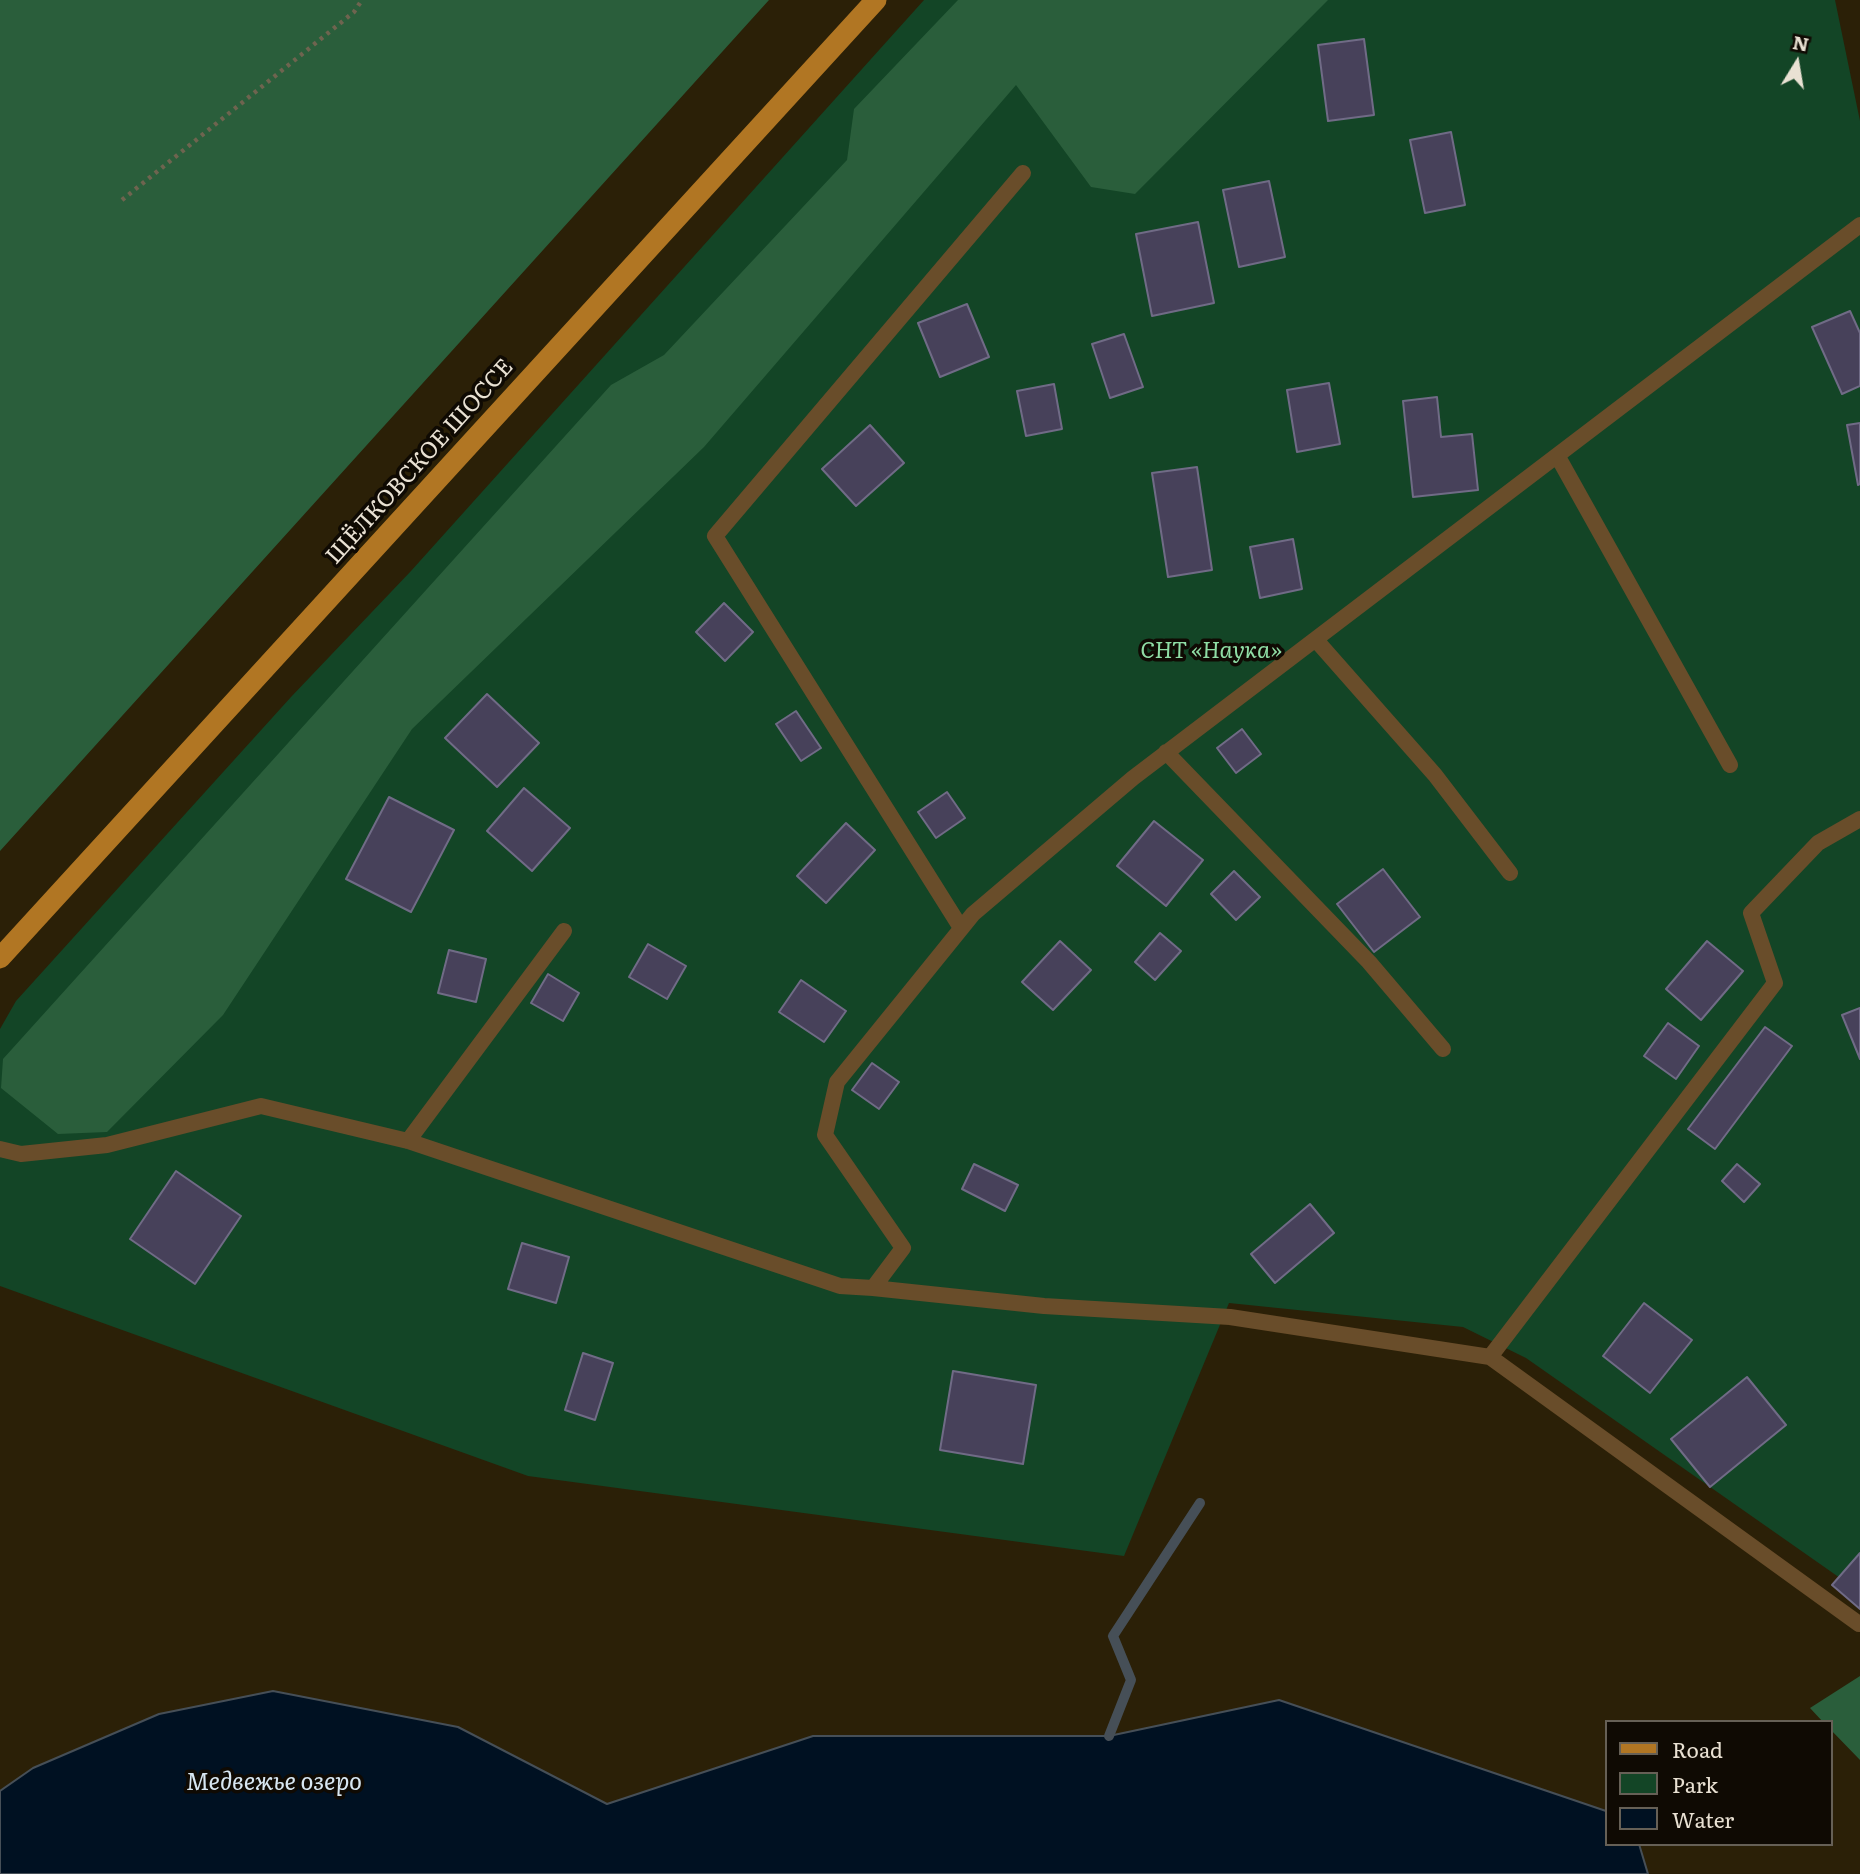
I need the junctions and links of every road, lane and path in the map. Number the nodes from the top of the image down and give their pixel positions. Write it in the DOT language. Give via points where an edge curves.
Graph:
graph roads {
  1 [pos="362,0"];
  2 [pos="876,0"];
  3 [pos="1023,173"];
  4 [pos="122,200"];
  5 [pos="1860,225"];
  6 [pos="1558,457"];
  7 [pos="1316,640"];
  8 [pos="1166,752"];
  9 [pos="1730,765"];
  10 [pos="1860,819"];
  11 [pos="1510,873"];
  12 [pos="961,928"];
  13 [pos="564,931"];
  14 [pos="0,958"];
  15 [pos="1443,1049"];
  16 [pos="408,1141"];
  17 [pos="0,1149"];
  18 [pos="873,1288"];
  19 [pos="1490,1357"];
  20 [pos="1859,1624"];
  1 -- 4 [label="path" via="354,12"];
  2 -- 14 [label="main road, ЩЁЛКОВСКОЕ ШОССЕ"];
  3 -- 12 [label="lane" via="715,536"];
  5 -- 6 [label="lane"];
  6 -- 7 [label="lane"];
  6 -- 9 [label="lane"];
  7 -- 8 [label="lane"];
  7 -- 11 [label="lane" via="1435,775"];
  8 -- 12 [label="lane"];
  8 -- 15 [label="lane" via="1369,962"];
  10 -- 19 [label="lane" via="1818,842 1751,913 1775,983"];
  12 -- 18 [label="lane" via="837,1082 825,1135 903,1248"];
  13 -- 16 [label="lane"];
  16 -- 17 [label="lane" via="261,1106 107,1145 21,1154"];
  16 -- 18 [label="lane" via="840,1286"];
  18 -- 19 [label="lane" via="1044,1306 1230,1317"];
  19 -- 20 [label="lane"];
}
